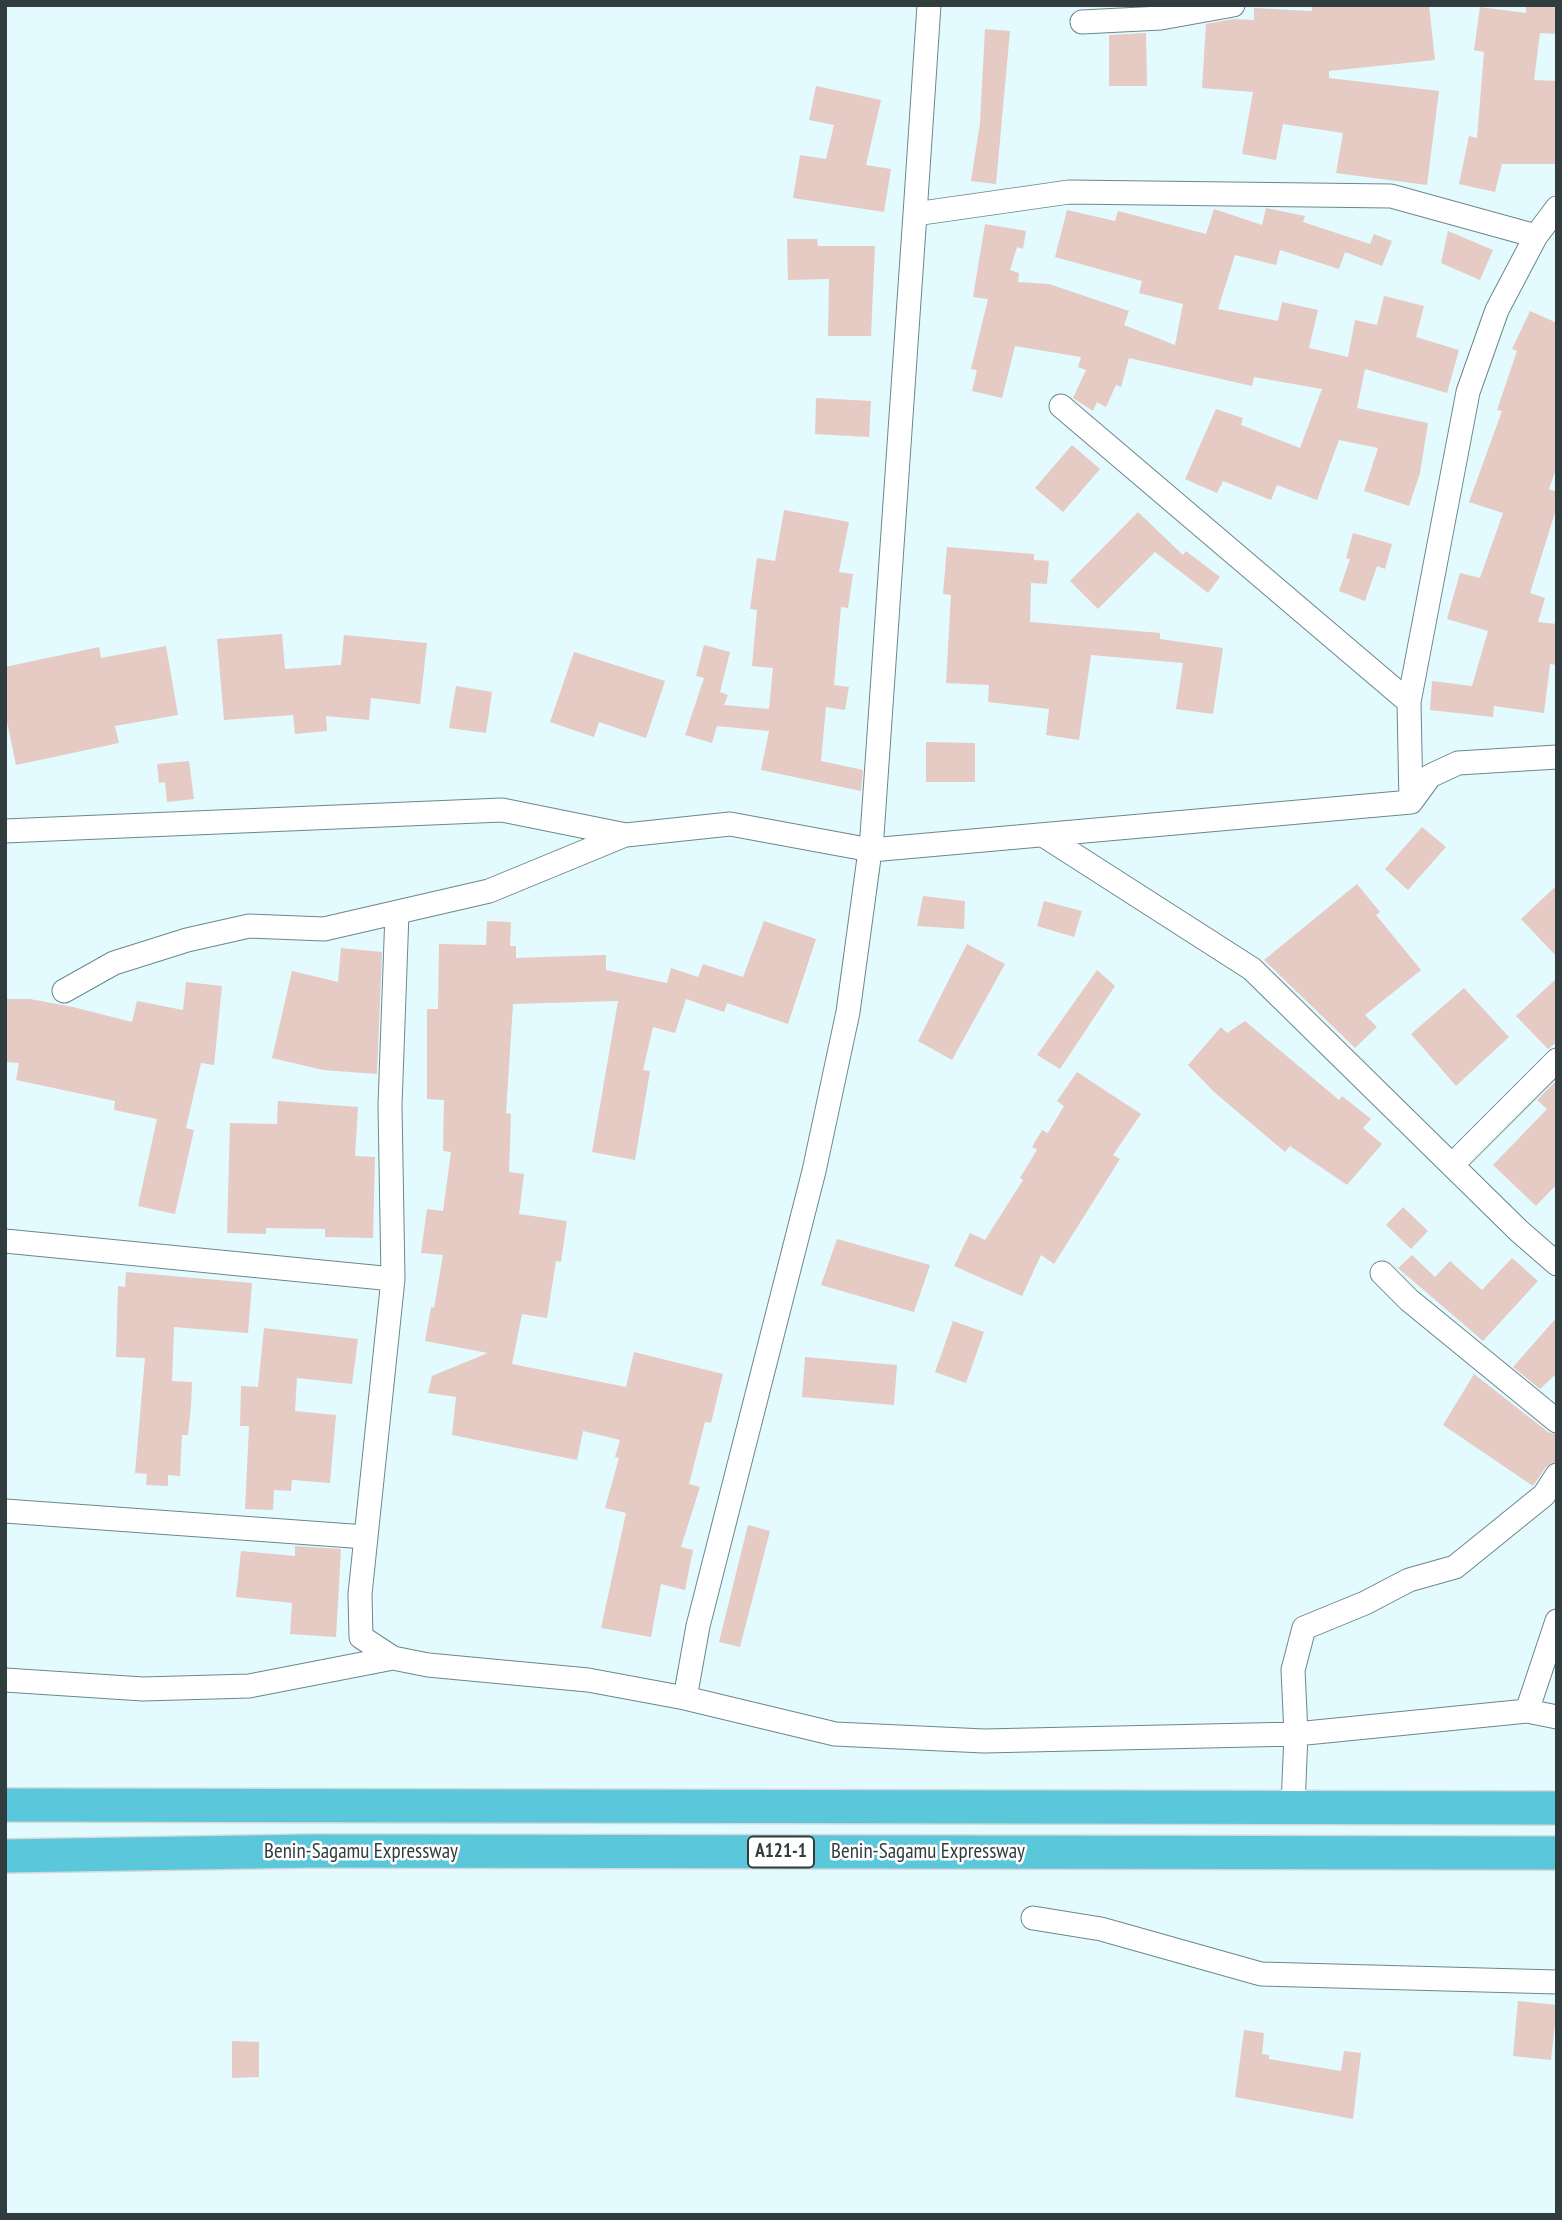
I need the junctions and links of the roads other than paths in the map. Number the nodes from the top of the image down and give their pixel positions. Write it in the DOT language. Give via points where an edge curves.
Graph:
graph roads {
  1 [pos="929,5"];
  2 [pos="1233,5"];
  3 [pos="1082,22"];
  4 [pos="1557,208"];
  5 [pos="915,214"];
  6 [pos="1536,236"];
  7 [pos="1061,406"];
  8 [pos="1409,702"];
  9 [pos="1557,757"];
  10 [pos="1411,802"];
  11 [pos="5,831"];
  12 [pos="626,835"];
  13 [pos="1043,835"];
  14 [pos="871,850"];
  15 [pos="397,913"];
  16 [pos="64,991"];
  17 [pos="1557,1060"];
  18 [pos="1452,1166"];
  19 [pos="5,1241"];
  20 [pos="1557,1264"];
  21 [pos="1382,1273"];
  22 [pos="393,1279"];
  23 [pos="1557,1421"];
  24 [pos="1557,1475"];
  25 [pos="5,1511"];
  26 [pos="366,1537"];
  27 [pos="1557,1621"];
  28 [pos="393,1658"];
  29 [pos="5,1680"];
  30 [pos="685,1698"];
  31 [pos="1527,1711"];
  32 [pos="1557,1717"];
  33 [pos="1296,1734"];
  34 [pos="5,1805"];
  35 [pos="1293,1806"];
  36 [pos="1557,1808"];
  37 [pos="1557,1853"];
  38 [pos="5,1856"];
  39 [pos="1033,1918"];
  40 [pos="1557,1982"];
  1 -- 5 [label="street"];
  2 -- 3 [label="street" via="1161,18"];
  4 -- 6 [label="street"];
  5 -- 6 [label="street" via="1069,192 1391,196"];
  5 -- 14 [label="street"];
  6 -- 8 [label="street" via="1497,310 1468,392"];
  7 -- 8 [label="street"];
  8 -- 10 [label="street"];
  9 -- 10 [label="street" via="1458,762 1430,776"];
  10 -- 13 [label="street"];
  11 -- 12 [label="street" via="502,810"];
  12 -- 14 [label="street" via="730,824"];
  12 -- 15 [label="street" via="489,891"];
  13 -- 14 [label="street"];
  13 -- 18 [label="street" via="1252,969"];
  14 -- 30 [label="street" via="783,1251 695,1593"];
  15 -- 16 [label="street" via="324,929 248,926 187,940 114,963"];
  15 -- 22 [label="street" via="390,1105"];
  17 -- 18 [label="street"];
  18 -- 20 [label="street"];
  19 -- 22 [label="street"];
  21 -- 23 [label="street"];
  22 -- 26 [label="street"];
  24 -- 33 [label="street" via="1544,1494 1455,1567 1409,1580 1304,1628 1293,1670"];
  25 -- 26 [label="street"];
  26 -- 28 [label="street" via="361,1637"];
  27 -- 31 [label="street"];
  28 -- 29 [label="street" via="249,1686 143,1689"];
  28 -- 30 [label="street" via="588,1680"];
  30 -- 33 [label="street" via="835,1734 984,1741"];
  31 -- 32 [label="street"];
  31 -- 33 [label="street"];
  33 -- 35 [label="street"];
  34 -- 35 [label="highway, A121-1"];
  35 -- 36 [label="highway, A121-1"];
  37 -- 38 [label="highway, Benin-Sagamu Expressway / A121-1" via="311,1851"];
  39 -- 40 [label="street" via="1101,1929 1261,1974"];
}
